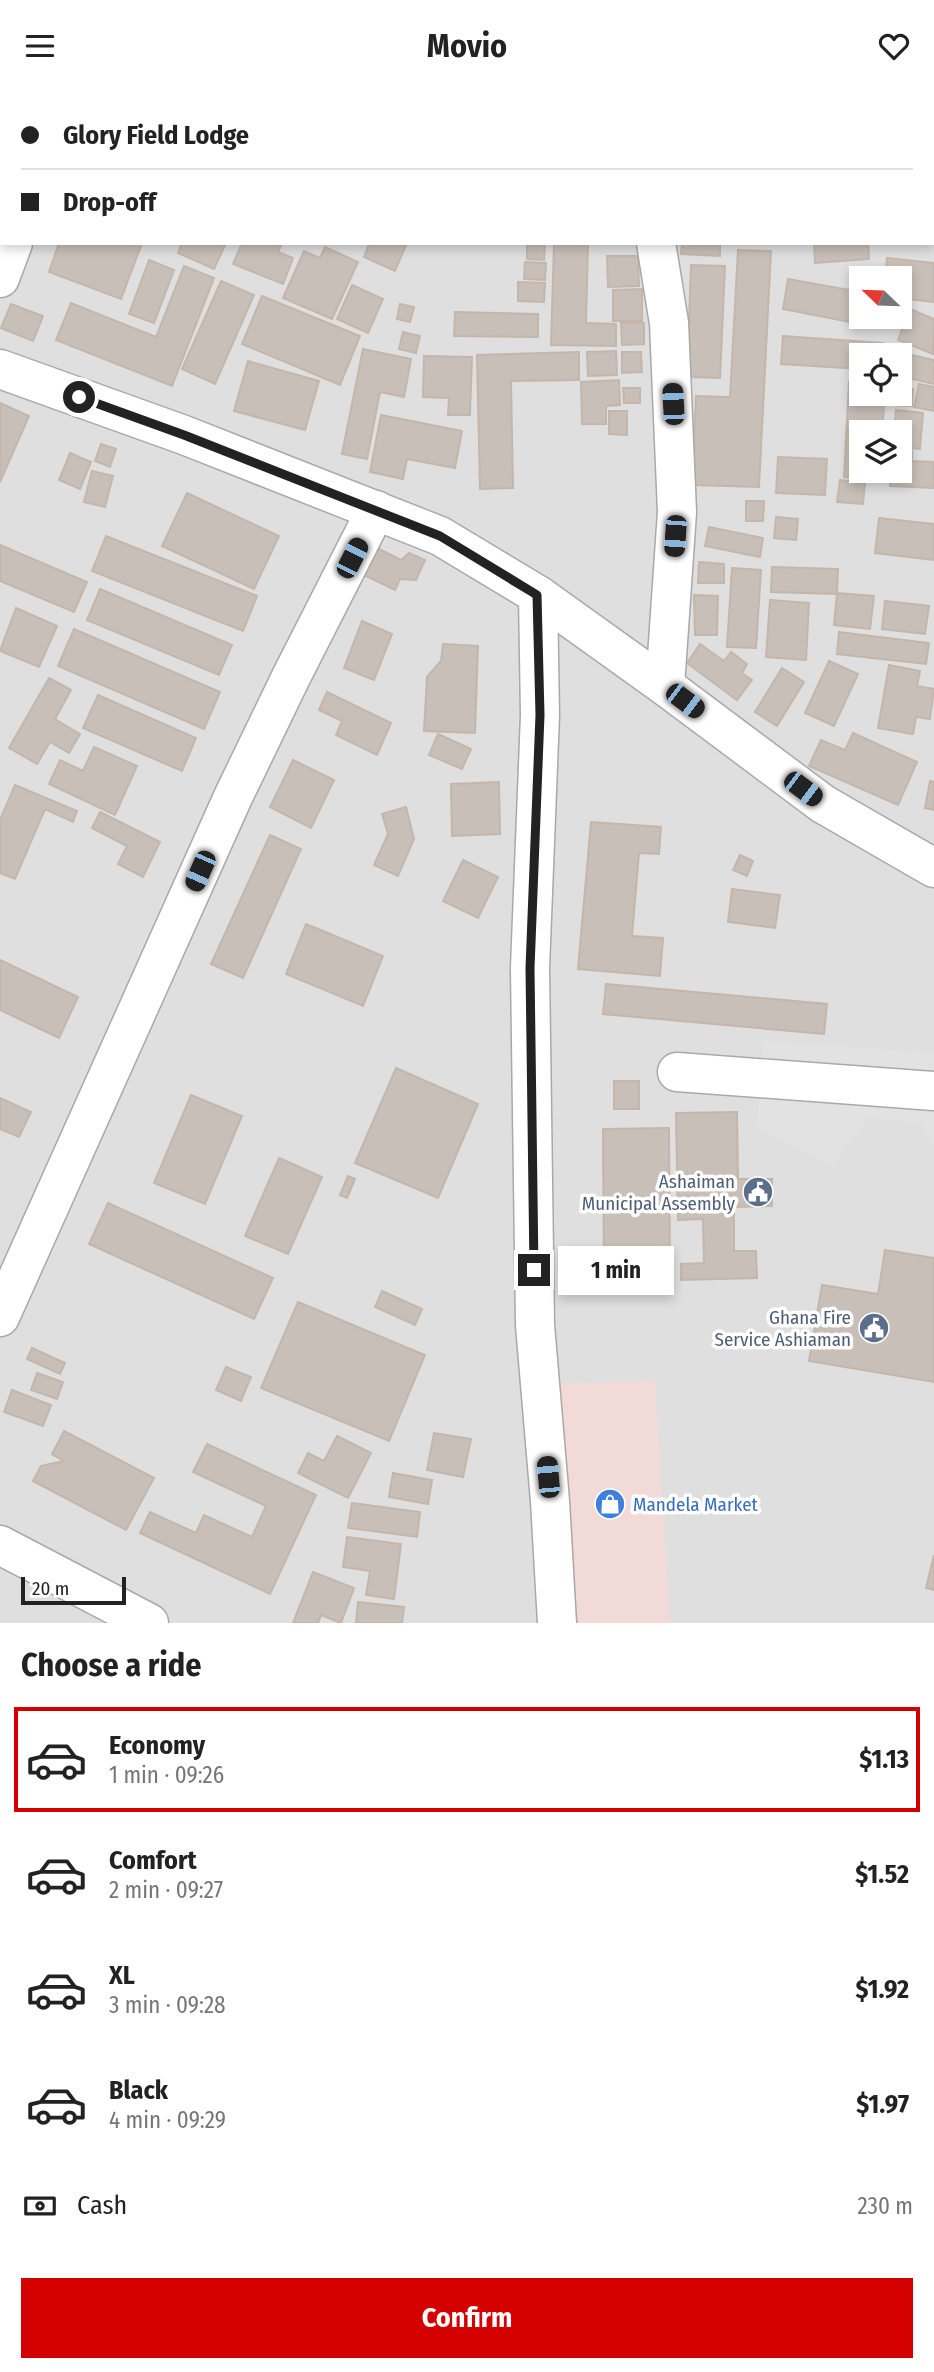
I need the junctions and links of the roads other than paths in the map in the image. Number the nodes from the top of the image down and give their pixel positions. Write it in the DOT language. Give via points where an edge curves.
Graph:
graph roads {
  1 [pos="12,245"];
  2 [pos="656,245"];
  3 [pos="0,278"];
  4 [pos="0,369"];
  5 [pos="376,510"];
  6 [pos="537,595"];
  7 [pos="665,686"];
  8 [pos="934,868"];
  9 [pos="677,1072"];
  10 [pos="934,1091"];
  11 [pos="0,1317"];
  12 [pos="0,1545"];
  13 [pos="149,1623"];
  14 [pos="556,1623"];
  1 -- 3 [label="street"];
  2 -- 7 [label="street" via="669,323 677,512"];
  4 -- 5 [label="street"];
  5 -- 6 [label="street" via="440,536"];
  5 -- 11 [label="street" via="233,797"];
  6 -- 7 [label="street"];
  6 -- 14 [label="street" via="540,715 530,968 535,1325"];
  7 -- 8 [label="street" via="822,804"];
  9 -- 10 [label="street"];
  12 -- 13 [label="street"];
}
